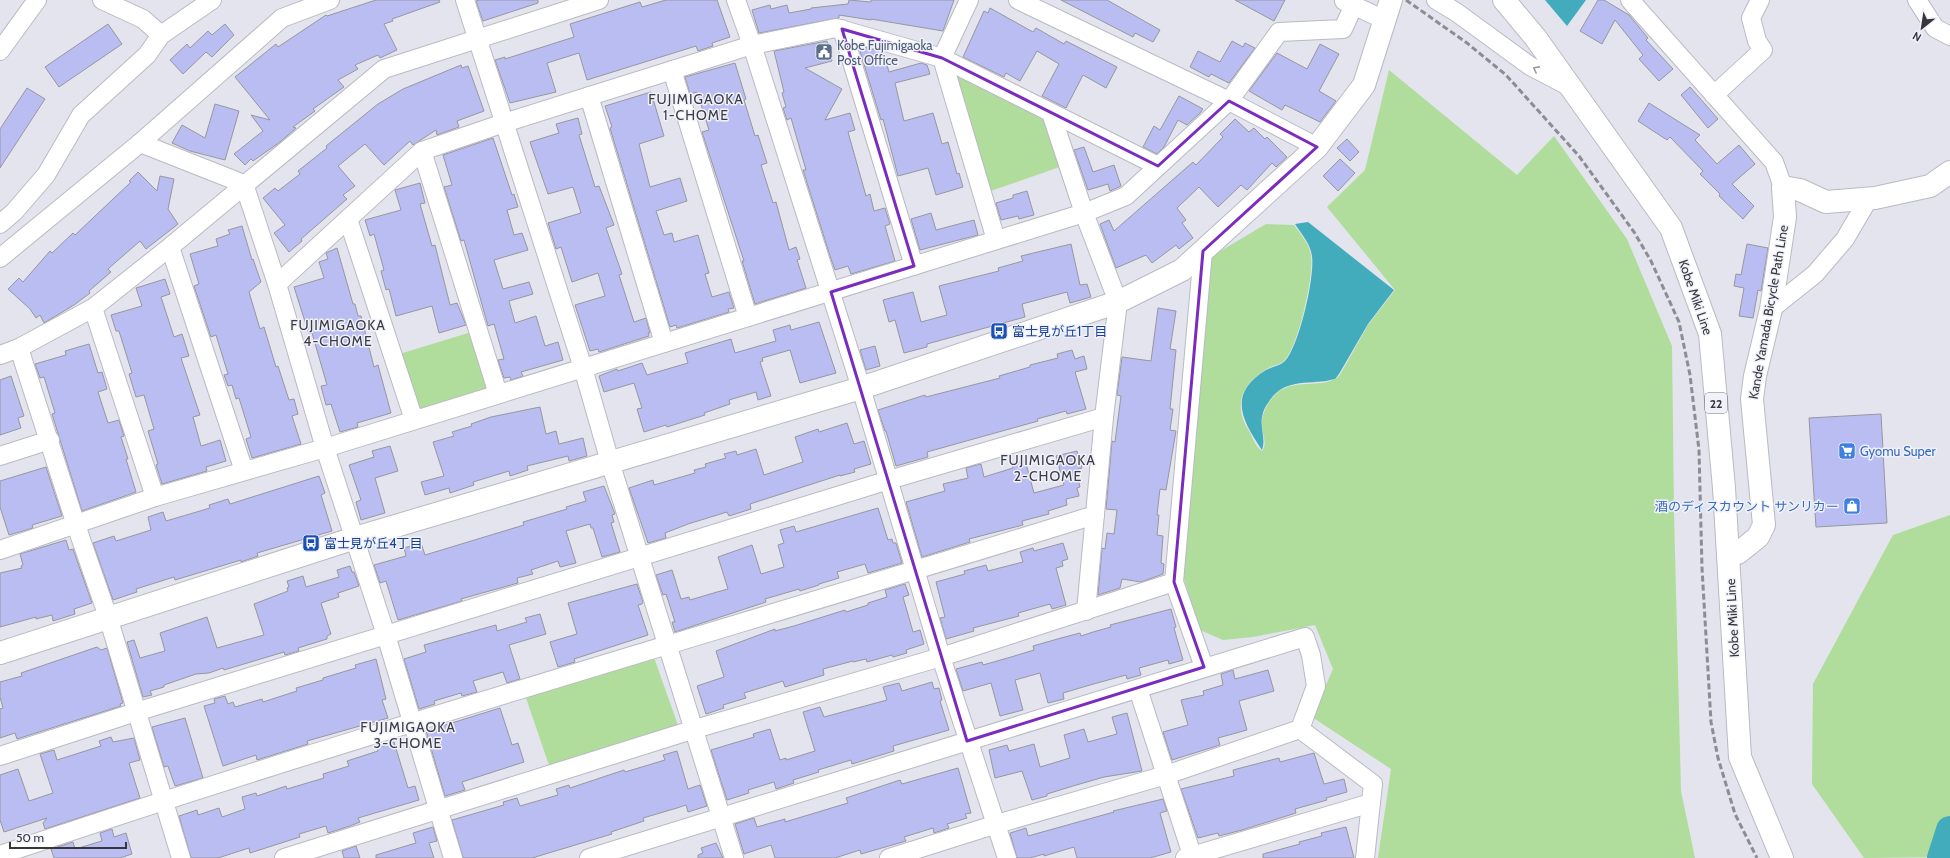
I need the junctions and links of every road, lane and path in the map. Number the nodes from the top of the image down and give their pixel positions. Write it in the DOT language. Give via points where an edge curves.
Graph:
graph roads {
  1 [pos="37,0"];
  2 [pos="102,0"];
  3 [pos="212,0"];
  4 [pos="330,0"];
  5 [pos="465,0"];
  6 [pos="599,0"];
  7 [pos="736,0"];
  8 [pos="969,0"];
  9 [pos="1018,0"];
  10 [pos="1436,0"];
  11 [pos="1504,0"];
  12 [pos="1630,0"];
  13 [pos="1760,0"];
  14 [pos="1918,0"];
  15 [pos="1348,3"];
  16 [pos="1388,10"];
  17 [pos="842,29"];
  18 [pos="161,35"];
  19 [pos="1950,36"];
  20 [pos="477,39"];
  21 [pos="752,45"];
  22 [pos="0,51"];
  23 [pos="942,58"];
  24 [pos="672,70"];
  25 [pos="1570,87"];
  26 [pos="1714,95"];
  27 [pos="589,96"];
  28 [pos="1229,101"];
  29 [pos="1051,113"];
  30 [pos="504,123"];
  31 [pos="140,143"];
  32 [pos="1317,147"];
  33 [pos="422,151"];
  34 [pos="1158,166"];
  35 [pos="1950,172"];
  36 [pos="244,184"];
  37 [pos="1783,187"];
  38 [pos="1868,198"];
  39 [pos="1084,213"];
  40 [pos="348,219"];
  41 [pos="0,224"];
  42 [pos="996,240"];
  43 [pos="170,247"];
  44 [pos="1203,251"];
  45 [pos="0,258"];
  46 [pos="914,266"];
  47 [pos="277,284"];
  48 [pos="831,292"];
  49 [pos="1118,302"];
  50 [pos="93,308"];
  51 [pos="1771,309"];
  52 [pos="748,317"];
  53 [pos="664,343"];
  54 [pos="19,348"];
  55 [pos="0,355"];
  56 [pos="583,368"];
  57 [pos="861,388"];
  58 [pos="498,394"];
  59 [pos="1104,417"];
  60 [pos="414,420"];
  61 [pos="50,440"];
  62 [pos="326,448"];
  63 [pos="0,456"];
  64 [pos="610,462"];
  65 [pos="244,471"];
  66 [pos="889,480"];
  67 [pos="155,498"];
  68 [pos="1095,515"];
  69 [pos="76,525"];
  70 [pos="355,538"];
  71 [pos="0,550"];
  72 [pos="1733,556"];
  73 [pos="640,557"];
  74 [pos="915,571"];
  75 [pos="1174,582"];
  76 [pos="1086,611"];
  77 [pos="108,617"];
  78 [pos="386,635"];
  79 [pos="668,644"];
  80 [pos="0,653"];
  81 [pos="941,658"];
  82 [pos="1204,667"];
  83 [pos="1138,689"];
  84 [pos="136,712"];
  85 [pos="413,722"];
  86 [pos="695,729"];
  87 [pos="1300,729"];
  88 [pos="967,741"];
  89 [pos="0,756"];
  90 [pos="1166,775"];
  91 [pos="163,800"];
  92 [pos="1371,803"];
  93 [pos="439,809"];
  94 [pos="721,816"];
  95 [pos="997,824"];
  96 [pos="0,855"];
  97 [pos="1190,857"];
  98 [pos="181,858"];
  99 [pos="284,858"];
  100 [pos="453,858"];
  101 [pos="589,858"];
  102 [pos="734,858"];
  103 [pos="889,858"];
  104 [pos="1007,858"];
  105 [pos="1365,858"];
  106 [pos="1782,858"];
  1 -- 22 [label="street"];
  2 -- 18 [label="street" via="143,20"];
  3 -- 18 [label="street"];
  4 -- 31 [label="street" via="282,18"];
  5 -- 20 [label="street"];
  6 -- 20 [label="street"];
  7 -- 21 [label="street"];
  8 -- 23 [label="street"];
  9 -- 28 [label="street"];
  25 -- 10 [label="street, one-way" via="1530,66"];
  11 -- 25 [label="street, Kobe Miki Line / 22"];
  12 -- 26 [label="street"];
  13 -- 26 [label="street" via="1752,18 1763,50"];
  14 -- 19 [label="street" via="1935,28"];
  15 -- 16 [label="street"];
  15 -- 28 [label="street" via="1343,29 1279,32"];
  16 -- 32 [label="street" via="1364,85"];
  17 -- 21 [label="street" via="836,28"];
  17 -- 23 [label="street"];
  17 -- 46 [label="street"];
  18 -- 41 [label="street" via="147,55 81,115 46,175"];
  20 -- 30 [label="street"];
  20 -- 36 [label="street" via="384,69"];
  21 -- 24 [label="street"];
  21 -- 48 [label="street"];
  23 -- 29 [label="street"];
  23 -- 42 [label="street"];
  24 -- 27 [label="street"];
  24 -- 52 [label="street"];
  25 -- 72 [label="street, Kobe Miki Line / 22" via="1671,228 1710,334"];
  26 -- 37 [label="street" via="1774,162"];
  27 -- 30 [label="street"];
  27 -- 53 [label="street"];
  28 -- 32 [label="street"];
  28 -- 34 [label="street"];
  29 -- 34 [label="street"];
  29 -- 39 [label="street"];
  30 -- 33 [label="street"];
  30 -- 56 [label="street"];
  31 -- 36 [label="street"];
  31 -- 45 [label="street"];
  32 -- 44 [label="street"];
  33 -- 40 [label="street"];
  33 -- 58 [label="street"];
  34 -- 39 [label="street" via="1126,196"];
  35 -- 38 [label="street" via="1930,186"];
  36 -- 43 [label="street"];
  36 -- 47 [label="street"];
  37 -- 38 [label="street" via="1800,190 1826,202"];
  37 -- 51 [label="street, Kande Yamada Bicycle Path Line" via="1785,217"];
  38 -- 51 [label="street" via="1845,239 1820,268"];
  39 -- 42 [label="street"];
  39 -- 49 [label="street"];
  40 -- 47 [label="street"];
  40 -- 60 [label="street"];
  42 -- 46 [label="street"];
  43 -- 50 [label="street"];
  43 -- 65 [label="street"];
  44 -- 49 [label="street" via="1182,270"];
  44 -- 75 [label="street"];
  46 -- 48 [label="street"];
  47 -- 62 [label="street"];
  48 -- 52 [label="street"];
  48 -- 57 [label="street"];
  49 -- 57 [label="street"];
  49 -- 59 [label="street"];
  50 -- 54 [label="street"];
  50 -- 67 [label="street"];
  51 -- 72 [label="street, Kande Yamada Bicycle Path Line" via="1752,399 1764,525 1758,537"];
  52 -- 53 [label="street"];
  53 -- 56 [label="street"];
  54 -- 55 [label="street"];
  54 -- 61 [label="street"];
  56 -- 58 [label="street"];
  56 -- 64 [label="street"];
  57 -- 64 [label="street"];
  57 -- 66 [label="street"];
  58 -- 60 [label="street"];
  59 -- 66 [label="street"];
  59 -- 68 [label="street"];
  60 -- 62 [label="street"];
  61 -- 63 [label="street"];
  61 -- 69 [label="street"];
  62 -- 65 [label="street"];
  62 -- 70 [label="street"];
  64 -- 70 [label="street"];
  64 -- 73 [label="street"];
  65 -- 67 [label="street"];
  66 -- 73 [label="street"];
  66 -- 74 [label="street"];
  67 -- 69 [label="street"];
  68 -- 74 [label="street"];
  68 -- 76 [label="street"];
  69 -- 71 [label="street"];
  69 -- 77 [label="street"];
  70 -- 77 [label="street"];
  70 -- 78 [label="street"];
  72 -- 106 [label="street, Kobe Miki Line / 22" via="1740,757"];
  73 -- 78 [label="street"];
  73 -- 79 [label="street"];
  74 -- 79 [label="street"];
  74 -- 81 [label="street"];
  75 -- 76 [label="street"];
  75 -- 82 [label="street"];
  76 -- 81 [label="street"];
  77 -- 80 [label="street"];
  77 -- 84 [label="street"];
  78 -- 84 [label="street"];
  78 -- 85 [label="street"];
  79 -- 85 [label="street"];
  79 -- 86 [label="street"];
  81 -- 86 [label="street"];
  81 -- 88 [label="street"];
  82 -- 83 [label="street"];
  82 -- 87 [label="street" via="1304,637 1311,655 1316,686"];
  83 -- 88 [label="street"];
  83 -- 90 [label="street"];
  84 -- 89 [label="street"];
  84 -- 91 [label="street"];
  85 -- 91 [label="street"];
  85 -- 93 [label="street"];
  86 -- 93 [label="street"];
  86 -- 94 [label="street"];
  87 -- 90 [label="street"];
  87 -- 92 [label="street" via="1373,784"];
  88 -- 94 [label="street"];
  88 -- 95 [label="street"];
  90 -- 95 [label="street"];
  90 -- 97 [label="street"];
  91 -- 96 [label="street"];
  91 -- 98 [label="street"];
  92 -- 97 [label="street"];
  92 -- 105 [label="street"];
  93 -- 99 [label="street"];
  93 -- 100 [label="street"];
  94 -- 101 [label="street"];
  94 -- 102 [label="street"];
  95 -- 103 [label="street"];
  95 -- 104 [label="street"];
}
